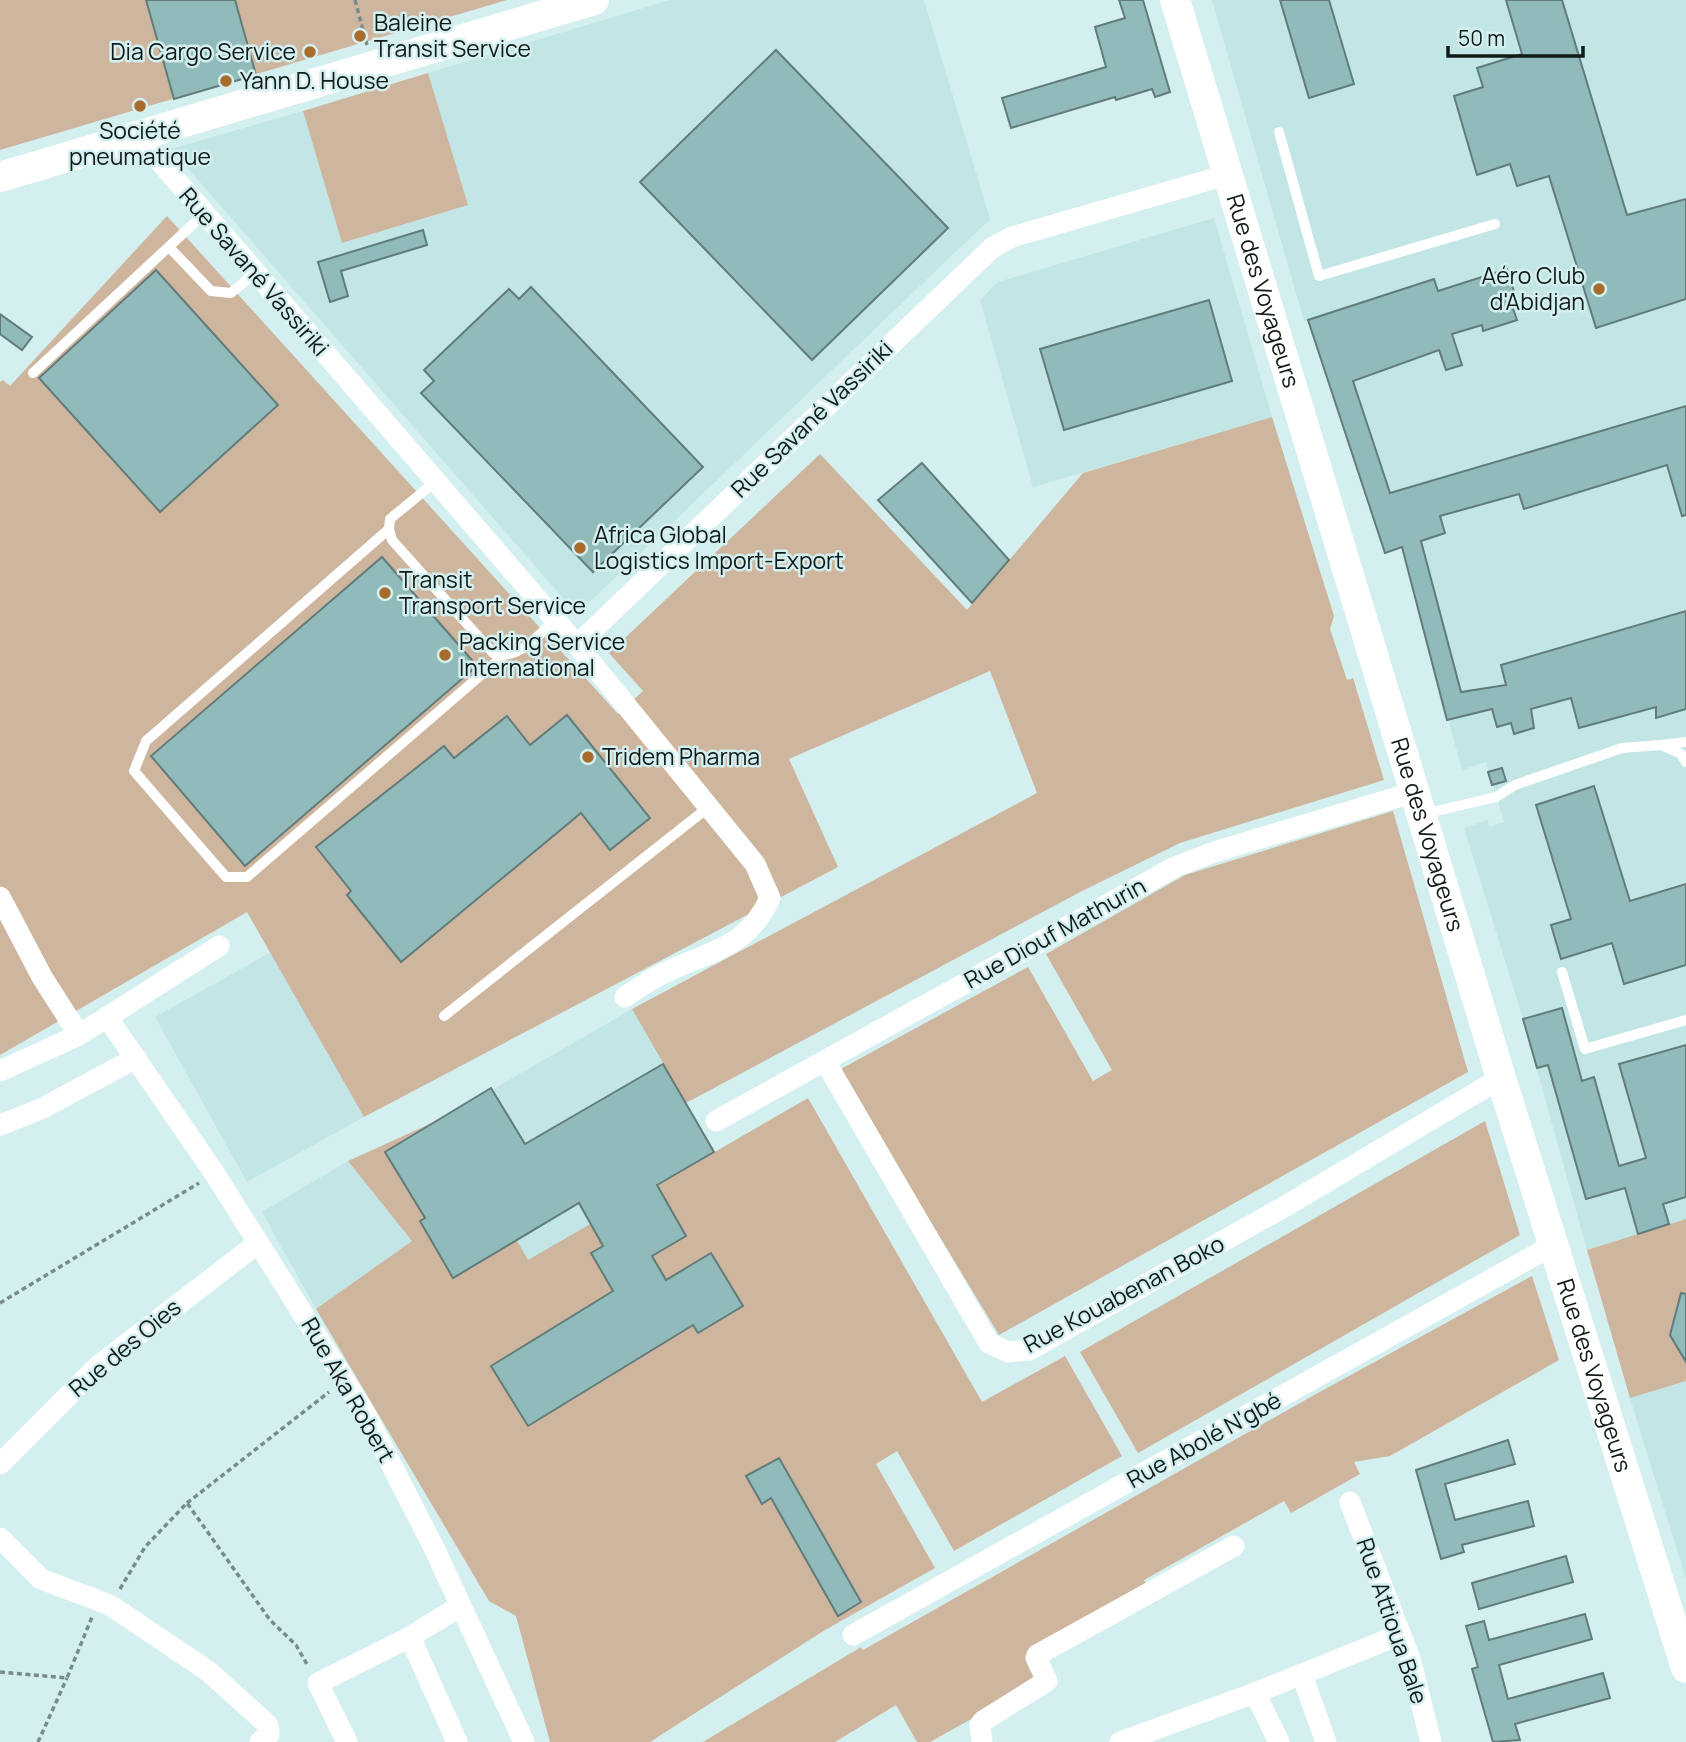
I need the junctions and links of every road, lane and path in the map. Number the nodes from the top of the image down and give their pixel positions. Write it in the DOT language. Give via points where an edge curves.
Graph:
graph roads {
  1 [pos="355,0"];
  2 [pos="594,0"];
  3 [pos="1175,0"];
  4 [pos="373,66"];
  5 [pos="1279,132"];
  6 [pos="138,136"];
  7 [pos="1226,175"];
  8 [pos="0,177"];
  9 [pos="204,214"];
  10 [pos="1495,224"];
  11 [pos="169,247"];
  12 [pos="255,273"];
  13 [pos="33,373"];
  14 [pos="435,482"];
  15 [pos="389,529"];
  16 [pos="555,620"];
  17 [pos="577,645"];
  18 [pos="503,656"];
  19 [pos="1686,742"];
  20 [pos="1661,745"];
  21 [pos="1686,762"];
  22 [pos="1419,803"];
  23 [pos="710,806"];
  24 [pos="0,897"];
  25 [pos="219,946"];
  26 [pos="1562,972"];
  27 [pos="625,997"];
  28 [pos="444,1016"];
  29 [pos="107,1017"];
  30 [pos="1686,1020"];
  31 [pos="79,1035"];
  32 [pos="136,1058"];
  33 [pos="825,1062"];
  34 [pos="0,1071"];
  35 [pos="1501,1078"];
  36 [pos="716,1121"];
  37 [pos="0,1125"];
  38 [pos="215,1174"];
  39 [pos="258,1243"];
  40 [pos="1555,1244"];
  41 [pos="0,1303"];
  42 [pos="345,1379"];
  43 [pos="0,1464"];
  44 [pos="1350,1502"];
  45 [pos="187,1503"];
  46 [pos="0,1538"];
  47 [pos="1234,1546"];
  48 [pos="105,1602"];
  49 [pos="460,1605"];
  50 [pos="853,1635"];
  51 [pos="1399,1635"];
  52 [pos="410,1637"];
  53 [pos="1686,1667"];
  54 [pos="0,1672"];
  55 [pos="1302,1675"];
  56 [pos="66,1678"];
  57 [pos="318,1683"];
  58 [pos="1255,1693"];
  59 [pos="1172,1733"];
  60 [pos="38,1742"];
  61 [pos="260,1742"];
  62 [pos="348,1742"];
  63 [pos="457,1742"];
  64 [pos="524,1742"];
  65 [pos="982,1742"];
  66 [pos="1119,1742"];
  67 [pos="1279,1742"];
  68 [pos="1325,1742"];
  69 [pos="1431,1742"];
  1 -- 4 [label="path"];
  2 -- 4 [label="street"];
  3 -- 7 [label="street, Rue des Voyageurs"];
  4 -- 6 [label="street"];
  5 -- 10 [label="lane" via="1319,275"];
  6 -- 8 [label="street"];
  6 -- 9 [label="street, Rue Savané Vassiriki"];
  7 -- 17 [label="street, Rue Savané Vassiriki" via="1002,241"];
  7 -- 22 [label="street, Rue des Voyageurs"];
  9 -- 11 [label="lane"];
  9 -- 12 [label="street, Rue Savané Vassiriki"];
  11 -- 12 [label="lane" via="211,291 231,293"];
  11 -- 13 [label="lane"];
  12 -- 14 [label="street, Rue Savané Vassiriki"];
  14 -- 15 [label="lane" via="390,519"];
  14 -- 16 [label="street, Rue Savané Vassiriki"];
  15 -- 18 [label="lane" via="393,540 493,653"];
  15 -- 18 [label="lane" via="146,741 137,757 134,771 226,877 247,877"];
  16 -- 17 [label="street, Rue Savané Vassiriki"];
  16 -- 18 [label="lane" via="514,654"];
  17 -- 23 [label="street"];
  19 -- 20 [label="lane"];
  20 -- 21 [label="lane" via="1681,754"];
  20 -- 22 [label="lane" via="1622,748 1516,785 1496,797"];
  22 -- 33 [label="street, Rue Diouf Mathurin" via="1214,852 1175,867"];
  22 -- 35 [label="street, Rue des Voyageurs"];
  23 -- 27 [label="street" via="755,863 770,898 760,920 743,937 660,975"];
  23 -- 28 [label="lane"];
  24 -- 31 [label="street"];
  25 -- 29 [label="street"];
  26 -- 30 [label="lane" via="1585,1049"];
  29 -- 31 [label="street"];
  29 -- 32 [label="street, Rue Aka Robert"];
  31 -- 34 [label="street"];
  32 -- 37 [label="street" via="41,1109"];
  32 -- 38 [label="street, Rue Aka Robert"];
  33 -- 35 [label="street, Rue Kouabenan Boko" via="989,1343 1008,1352 1029,1350"];
  33 -- 36 [label="street, Rue Diouf Mathurin"];
  35 -- 40 [label="street, Rue des Voyageurs"];
  38 -- 39 [label="street, Rue Aka Robert"];
  38 -- 41 [label="path"];
  39 -- 42 [label="street, Rue Aka Robert"];
  39 -- 43 [label="street, Rue des Oies" via="98,1366"];
  40 -- 50 [label="street, Rue Abolé N'gbé"];
  40 -- 53 [label="street, Rue des Voyageurs"];
  42 -- 45 [label="path"];
  42 -- 49 [label="street, Rue Aka Robert"];
  44 -- 51 [label="street, Rue Attioua Bale"];
  45 -- 48 [label="path" via="145,1547"];
  45 -- 57 [label="path" via="270,1620 296,1645"];
  46 -- 48 [label="street" via="41,1579"];
  47 -- 65 [label="street" via="1037,1655 1047,1681 982,1721"];
  48 -- 56 [label="path"];
  48 -- 61 [label="street" via="232,1690 268,1725 269,1734"];
  49 -- 52 [label="street"];
  49 -- 64 [label="street, Rue Aka Robert"];
  51 -- 55 [label="street"];
  51 -- 69 [label="street, Rue Attioua Bale" via="1416,1677"];
  52 -- 57 [label="street"];
  52 -- 63 [label="street"];
  54 -- 56 [label="path"];
  55 -- 58 [label="street"];
  55 -- 68 [label="street"];
  56 -- 60 [label="path"];
  57 -- 62 [label="street"];
  58 -- 59 [label="street"];
  58 -- 67 [label="street"];
  59 -- 66 [label="street"];
}
